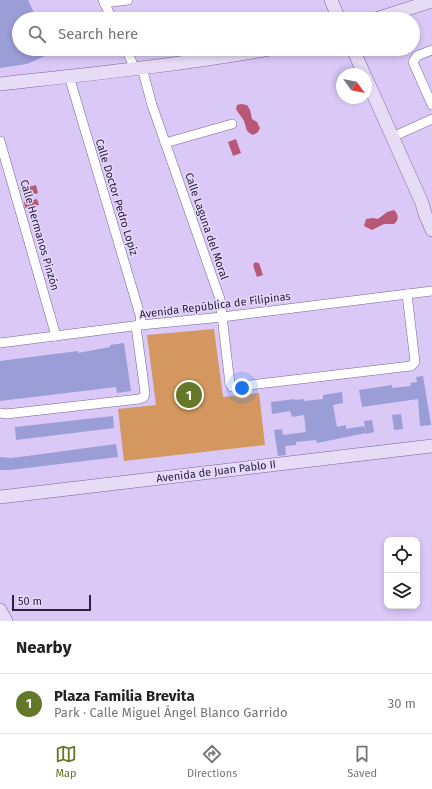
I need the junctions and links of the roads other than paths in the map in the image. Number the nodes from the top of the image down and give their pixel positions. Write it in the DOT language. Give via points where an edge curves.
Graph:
graph roads {
  1 [pos="128,0"];
  2 [pos="331,0"];
  3 [pos="103,1"];
  4 [pos="426,2"];
  5 [pos="108,12"];
  6 [pos="336,12"];
  7 [pos="397,12"];
  8 [pos="432,50"];
  9 [pos="420,55"];
  10 [pos="131,56"];
  11 [pos="225,56"];
  12 [pos="356,56"];
  13 [pos="417,56"];
  14 [pos="139,68"];
  15 [pos="361,68"];
  16 [pos="69,76"];
  17 [pos="0,84"];
  18 [pos="372,91"];
  19 [pos="432,105"];
  20 [pos="432,119"];
  21 [pos="232,124"];
  22 [pos="399,134"];
  23 [pos="0,141"];
  24 [pos="166,143"];
  25 [pos="422,203"];
  26 [pos="432,213"];
  27 [pos="432,230"];
  28 [pos="432,291"];
  29 [pos="407,294"];
  30 [pos="222,317"];
  31 [pos="138,326"];
  32 [pos="56,336"];
  33 [pos="0,343"];
  34 [pos="0,413"];
  35 [pos="432,446"];
  36 [pos="0,497"];
  37 [pos="0,610"];
  38 [pos="6,621"];
  1 -- 3 [label="street"];
  2 -- 6 [label="street"];
  3 -- 5 [label="street"];
  4 -- 7 [label="street"];
  8 -- 9 [label="street"];
  10 -- 14 [label="street, Calle Laguna del Moral"];
  11 -- 14 [label="street"];
  12 -- 15 [label="street"];
  13 -- 19 [label="street" via="413,62"];
  14 -- 16 [label="street"];
  14 -- 24 [label="street, Calle Laguna del Moral"];
  16 -- 17 [label="street"];
  16 -- 31 [label="street, Calle Doctor Pedro Lopiz" via="139,311"];
  18 -- 25 [label="street"];
  20 -- 22 [label="street"];
  21 -- 24 [label="street"];
  23 -- 32 [label="street, Calle Hermanos Pinzón"];
  24 -- 30 [label="street, Calle Laguna del Moral" via="220,299"];
  25 -- 26 [label="street"];
  25 -- 27 [label="street"];
  28 -- 29 [label="street, Avenida República de Filipinas"];
  29 -- 30 [label="street, Avenida República de Filipinas"];
  29 -- 30 [label="street, Calle Laguna del Moral" via="415,362 404,367 232,387"];
  30 -- 31 [label="street, Avenida República de Filipinas"];
  31 -- 32 [label="street, Avenida República de Filipinas"];
  31 -- 34 [label="street, Calle Doctor Pedro Lopiz" via="144,397"];
  32 -- 33 [label="street, Avenida República de Filipinas"];
  35 -- 36 [label="street, Avenida de Juan Pablo II"];
  37 -- 38 [label="street"];
}
